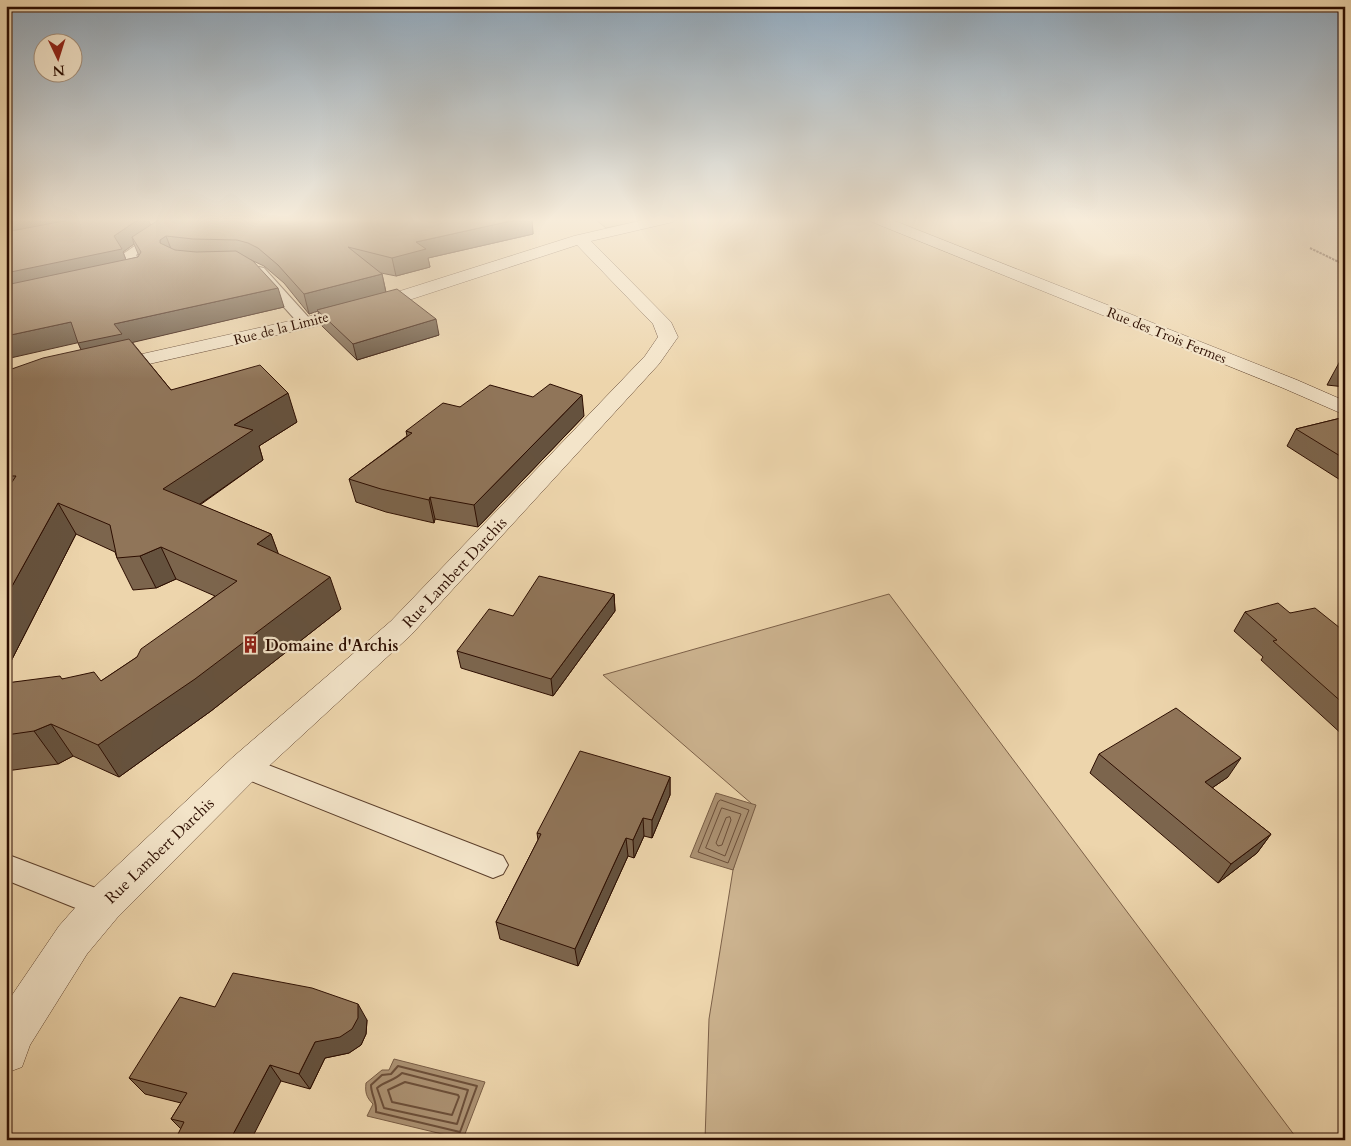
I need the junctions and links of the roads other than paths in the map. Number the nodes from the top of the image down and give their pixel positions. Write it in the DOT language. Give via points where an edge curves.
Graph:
graph roads {
  1 [pos="133,272"];
  2 [pos="260,272"];
  3 [pos="477,272"];
  4 [pos="613,272"];
  5 [pos="1011,272"];
  6 [pos="111,277"];
  7 [pos="306,322"];
  8 [pos="93,370"];
  9 [pos="1345,409"];
  10 [pos="245,767"];
  11 [pos="493,865"];
  12 [pos="6,867"];
  13 [pos="103,904"];
  14 [pos="6,1051"];
  1 -- 6 [label="lane"];
  2 -- 7 [label="lane"];
  3 -- 7 [label="street, Rue de la Limite"];
  4 -- 10 [label="street, Rue Lambert Darchis" via="662,322 668,337 652,360 401,628"];
  5 -- 9 [label="street, Rue des Trois Fermes" via="1281,380"];
  7 -- 8 [label="street, Rue de la Limite"];
  10 -- 11 [label="lane"];
  10 -- 13 [label="street, Rue Lambert Darchis"];
  12 -- 13 [label="lane"];
  13 -- 14 [label="street, Rue Lambert Darchis" via="73,940 10,1036"];
}
